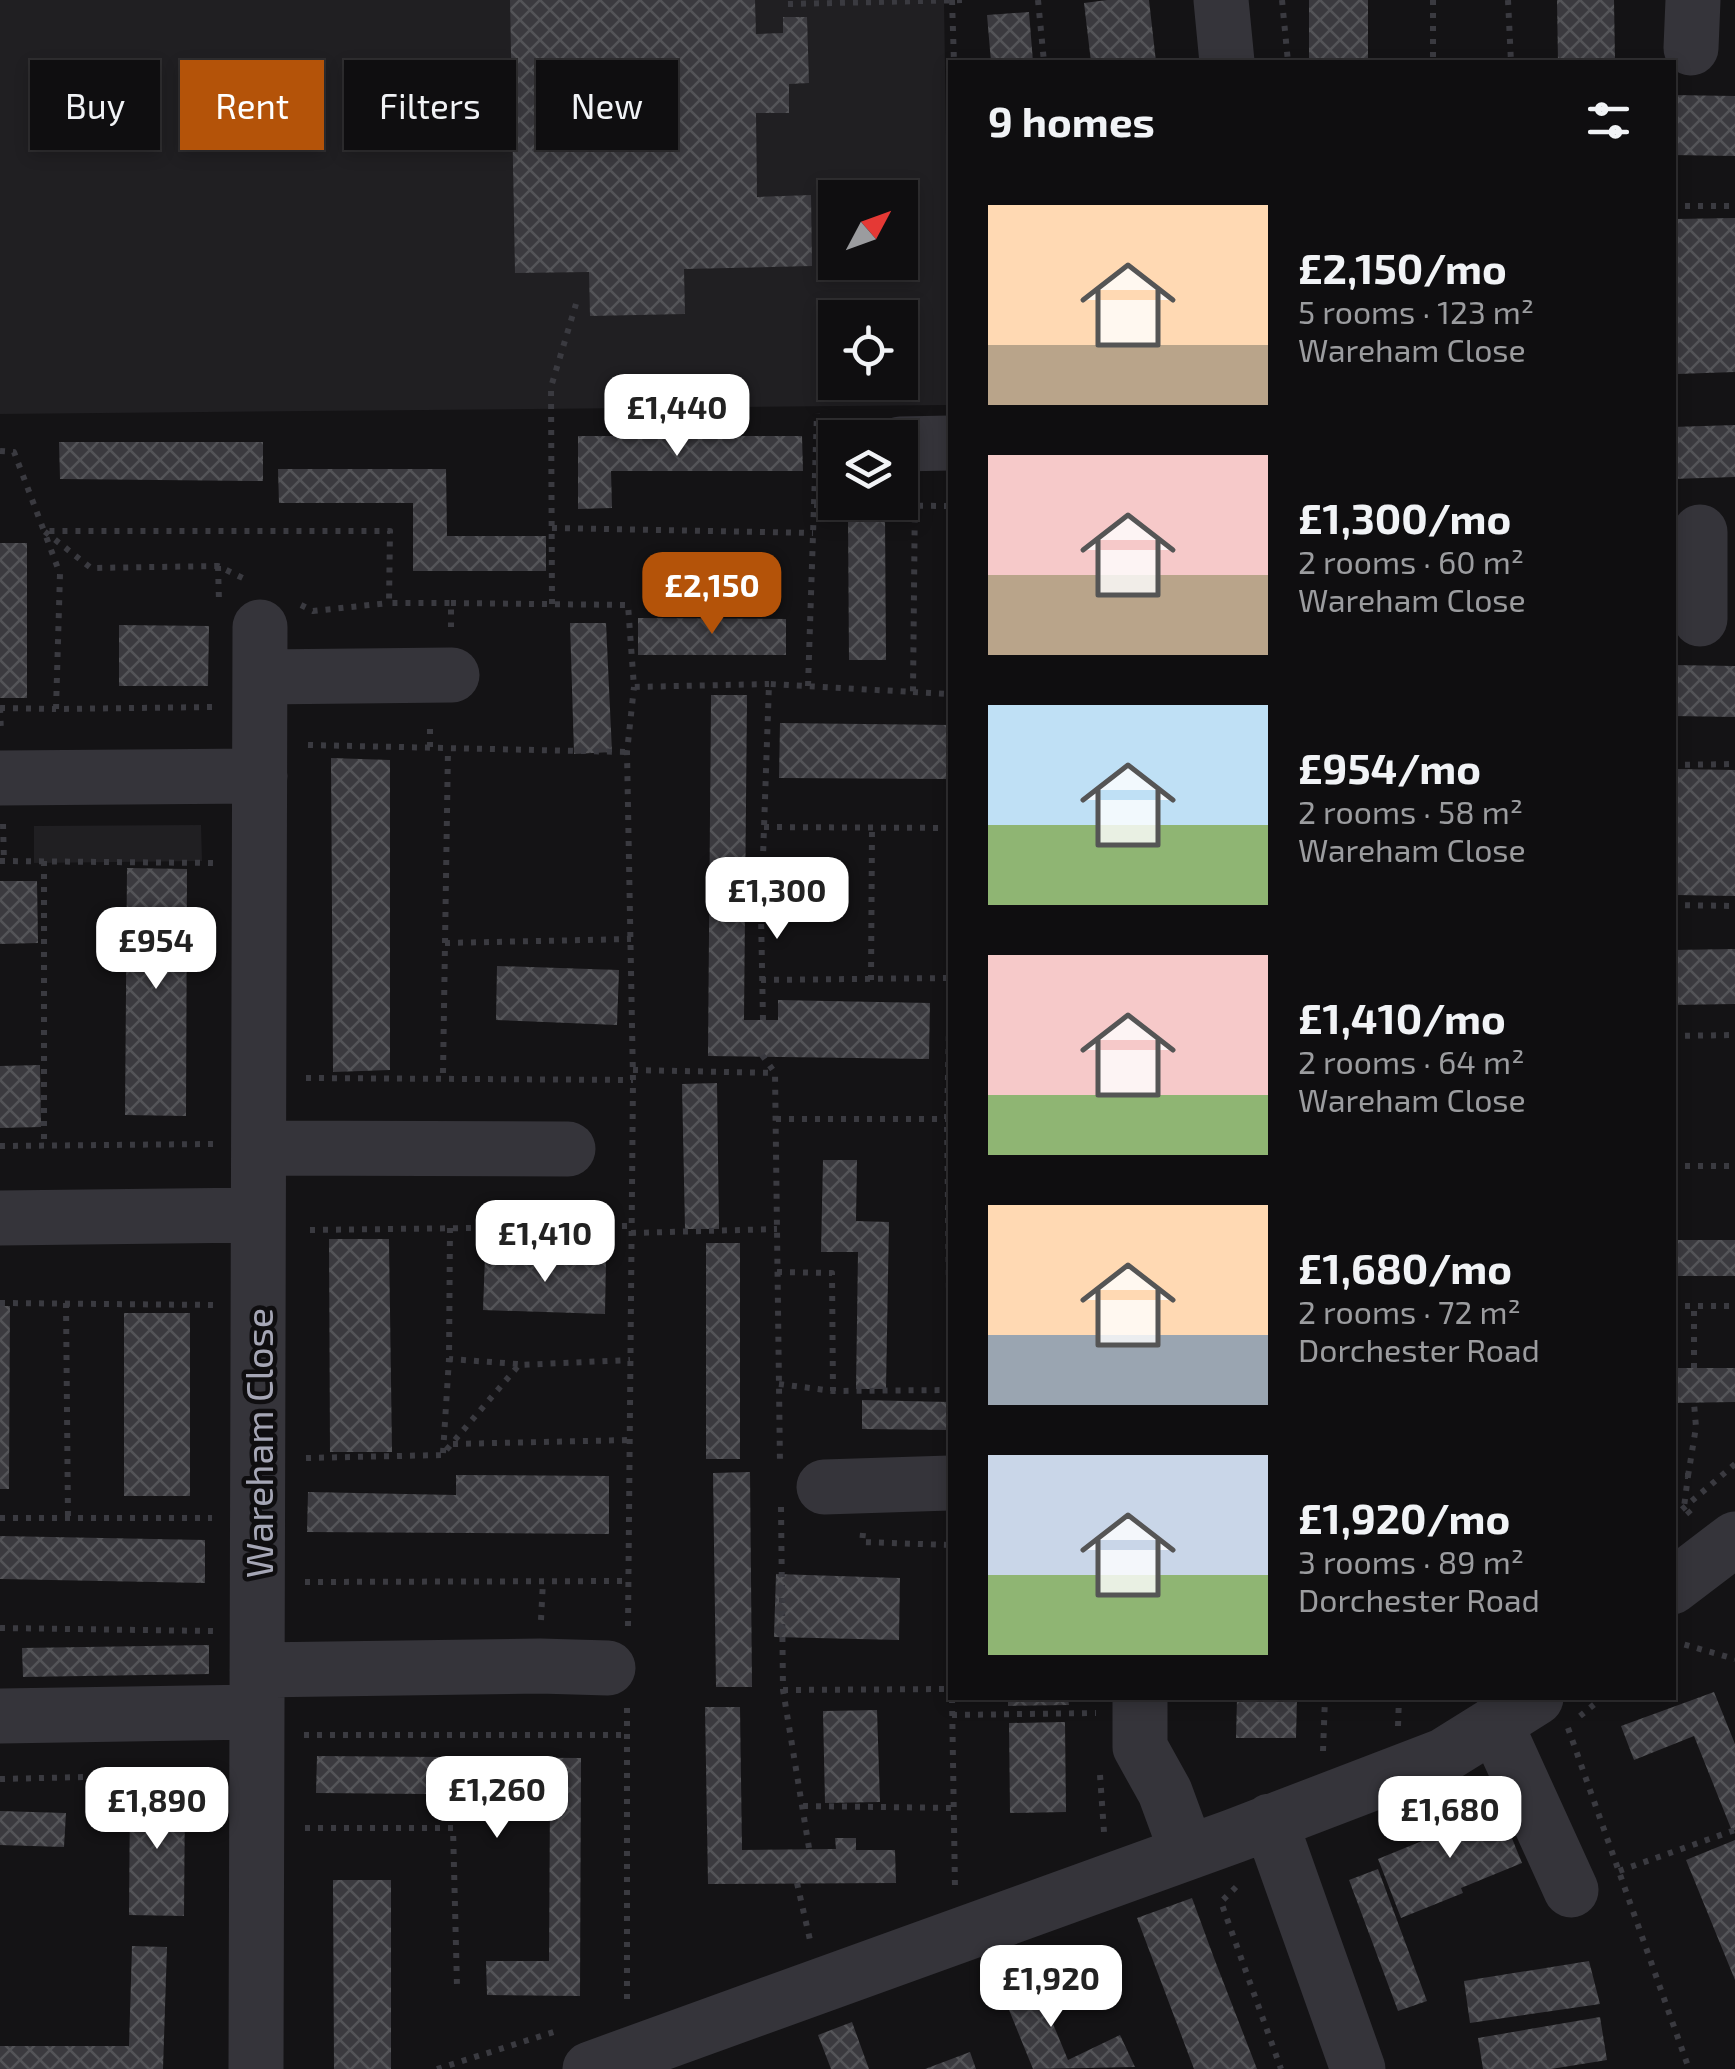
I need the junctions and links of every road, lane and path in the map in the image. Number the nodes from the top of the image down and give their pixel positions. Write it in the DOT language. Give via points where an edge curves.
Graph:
graph roads {
  1 [pos="967,0"];
  2 [pos="1038,0"];
  3 [pos="1221,0"];
  4 [pos="1282,0"];
  5 [pos="1433,0"];
  6 [pos="1508,0"];
  7 [pos="952,1"];
  8 [pos="788,4"];
  9 [pos="954,60"];
  10 [pos="1044,60"];
  11 [pos="1227,60"];
  12 [pos="1288,60"];
  13 [pos="1433,60"];
  14 [pos="1511,60"];
  15 [pos="1676,206"];
  16 [pos="1735,206"];
  17 [pos="576,304"];
  18 [pos="816,412"];
  19 [pos="922,444"];
  20 [pos="0,451"];
  21 [pos="918,480"];
  22 [pos="814,505"];
  23 [pos="818,505"];
  24 [pos="948,506"];
  25 [pos="918,507"];
  26 [pos="915,520"];
  27 [pos="552,528"];
  28 [pos="44,531"];
  29 [pos="813,532"];
  30 [pos="388,603"];
  31 [pos="451,604"];
  32 [pos="552,604"];
  33 [pos="261,641"];
  34 [pos="452,676"];
  35 [pos="769,684"];
  36 [pos="808,686"];
  37 [pos="634,687"];
  38 [pos="912,692"];
  39 [pos="948,694"];
  40 [pos="0,708"];
  41 [pos="56,709"];
  42 [pos="308,745"];
  43 [pos="448,748"];
  44 [pos="628,752"];
  45 [pos="1735,764"];
  46 [pos="1676,765"];
  47 [pos="260,776"];
  48 [pos="0,778"];
  49 [pos="764,827"];
  50 [pos="948,828"];
  51 [pos="872,829"];
  52 [pos="0,860"];
  53 [pos="44,862"];
  54 [pos="218,863"];
  55 [pos="1676,906"];
  56 [pos="1735,906"];
  57 [pos="631,938"];
  58 [pos="445,943"];
  59 [pos="761,980"];
  60 [pos="870,980"];
  61 [pos="948,981"];
  62 [pos="763,1020"];
  63 [pos="1735,1035"];
  64 [pos="1676,1036"];
  65 [pos="762,1055"];
  66 [pos="632,1070"];
  67 [pos="443,1073"];
  68 [pos="775,1073"];
  69 [pos="948,1073"];
  70 [pos="306,1078"];
  71 [pos="633,1080"];
  72 [pos="947,1119"];
  73 [pos="776,1120"];
  74 [pos="0,1146"];
  75 [pos="44,1146"];
  76 [pos="236,1146"];
  77 [pos="948,1148"];
  78 [pos="568,1149"];
  79 [pos="1676,1166"];
  80 [pos="1735,1166"];
  81 [pos="258,1215"];
  82 [pos="0,1218"];
  83 [pos="450,1228"];
  84 [pos="777,1228"];
  85 [pos="631,1229"];
  86 [pos="310,1230"];
  87 [pos="778,1272"];
  88 [pos="0,1302"];
  89 [pos="66,1304"];
  90 [pos="214,1306"];
  91 [pos="1676,1306"];
  92 [pos="1694,1306"];
  93 [pos="1735,1306"];
  94 [pos="449,1359"];
  95 [pos="630,1360"];
  96 [pos="519,1364"];
  97 [pos="1694,1368"];
  98 [pos="779,1384"];
  99 [pos="948,1390"];
  100 [pos="833,1391"];
  101 [pos="1694,1403"];
  102 [pos="630,1440"];
  103 [pos="452,1444"];
  104 [pos="442,1456"];
  105 [pos="306,1458"];
  106 [pos="1735,1464"];
  107 [pos="1688,1476"];
  108 [pos="948,1483"];
  109 [pos="816,1488"];
  110 [pos="1676,1515"];
  111 [pos="0,1518"];
  112 [pos="68,1518"];
  113 [pos="212,1518"];
  114 [pos="1735,1539"];
  115 [pos="948,1545"];
  116 [pos="628,1580"];
  117 [pos="304,1582"];
  118 [pos="1676,1584"];
  119 [pos="0,1628"];
  120 [pos="213,1631"];
  121 [pos="1676,1642"];
  122 [pos="1735,1660"];
  123 [pos="618,1667"];
  124 [pos="948,1688"];
  125 [pos="783,1690"];
  126 [pos="952,1700"];
  127 [pos="1140,1700"];
  128 [pos="1325,1700"];
  129 [pos="1399,1700"];
  130 [pos="273,1706"];
  131 [pos="952,1715"];
  132 [pos="0,1716"];
  133 [pos="1533,1716"];
  134 [pos="1097,1730"];
  135 [pos="1398,1730"];
  136 [pos="627,1735"];
  137 [pos="1337,1755"];
  138 [pos="1099,1764"];
  139 [pos="213,1774"];
  140 [pos="0,1778"];
  141 [pos="1165,1792"];
  142 [pos="803,1806"];
  143 [pos="954,1808"];
  144 [pos="305,1828"];
  145 [pos="1735,1830"];
  146 [pos="1104,1834"];
  147 [pos="1230,1836"];
  148 [pos="1093,1838"];
  149 [pos="809,1848"];
  150 [pos="1595,1881"];
  151 [pos="797,1883"];
  152 [pos="972,1883"];
  153 [pos="955,1890"];
  154 [pos="937,1896"];
  155 [pos="828,1935"];
  156 [pos="810,1942"];
  157 [pos="793,1948"];
  158 [pos="456,1986"];
  159 [pos="639,2003"];
  160 [pos="627,2007"];
  161 [pos="610,2013"];
  162 [pos="582,2047"];
  163 [pos="256,2069"];
  164 [pos="436,2069"];
  165 [pos="1282,2069"];
  166 [pos="1358,2069"];
  167 [pos="1689,2069"];
  1 -- 7 [label="path"];
  2 -- 10 [label="path"];
  3 -- 11 [label="street"];
  4 -- 12 [label="path"];
  5 -- 13 [label="path"];
  6 -- 14 [label="path"];
  7 -- 8 [label="path"];
  7 -- 9 [label="path"];
  15 -- 16 [label="path"];
  17 -- 27 [label="path" via="551,387"];
  18 -- 22 [label="path"];
  19 -- 21 [label="path"];
  20 -- 28 [label="path" via="14,452"];
  22 -- 23 [label="path"];
  22 -- 29 [label="path"];
  24 -- 25 [label="path"];
  26 -- 38 [label="path"];
  27 -- 29 [label="path"];
  27 -- 32 [label="path"];
  28 -- 30 [label="path" via="390,530"];
  28 -- 33 [label="path" via="91,568 218,566"];
  28 -- 41 [label="path" via="60,574"];
  29 -- 36 [label="path"];
  30 -- 31 [label="path"];
  30 -- 33 [label="path" via="313,610"];
  31 -- 32 [label="path"];
  31 -- 34 [label="path"];
  32 -- 37 [label="path" via="628,605"];
  33 -- 34 [label="street"];
  33 -- 41 [label="path"];
  33 -- 47 [label="street, Wareham Close"];
  35 -- 36 [label="path"];
  35 -- 37 [label="path"];
  35 -- 49 [label="path"];
  36 -- 38 [label="path"];
  37 -- 44 [label="path"];
  38 -- 39 [label="path"];
  40 -- 41 [label="path"];
  42 -- 43 [label="path"];
  43 -- 44 [label="path"];
  43 -- 58 [label="path"];
  44 -- 57 [label="path"];
  45 -- 46 [label="path"];
  47 -- 48 [label="street"];
  47 -- 76 [label="street, Wareham Close"];
  49 -- 51 [label="path"];
  49 -- 59 [label="path"];
  50 -- 51 [label="path"];
  51 -- 60 [label="path"];
  52 -- 53 [label="path"];
  53 -- 54 [label="path"];
  53 -- 75 [label="path"];
  55 -- 56 [label="path"];
  57 -- 58 [label="path"];
  57 -- 66 [label="path"];
  58 -- 67 [label="path"];
  59 -- 60 [label="path"];
  59 -- 62 [label="path"];
  60 -- 61 [label="path"];
  63 -- 64 [label="path"];
  65 -- 68 [label="path"];
  66 -- 68 [label="path"];
  66 -- 71 [label="path"];
  68 -- 73 [label="path"];
  69 -- 72 [label="path"];
  70 -- 71 [label="path"];
  71 -- 85 [label="path"];
  72 -- 73 [label="path"];
  72 -- 77 [label="path"];
  73 -- 84 [label="path"];
  74 -- 75 [label="path"];
  75 -- 76 [label="path"];
  76 -- 78 [label="street"];
  76 -- 81 [label="street, Wareham Close"];
  79 -- 80 [label="path"];
  81 -- 82 [label="street"];
  81 -- 130 [label="street, Wareham Close"];
  83 -- 85 [label="path"];
  83 -- 86 [label="path"];
  83 -- 94 [label="path"];
  84 -- 85 [label="path"];
  84 -- 87 [label="path"];
  85 -- 95 [label="path"];
  87 -- 98 [label="path"];
  87 -- 100 [label="path" via="832,1272"];
  88 -- 89 [label="path"];
  89 -- 90 [label="path"];
  89 -- 112 [label="path"];
  91 -- 92 [label="path"];
  92 -- 93 [label="path"];
  92 -- 97 [label="path"];
  94 -- 96 [label="path"];
  94 -- 104 [label="path"];
  95 -- 96 [label="path"];
  95 -- 102 [label="path"];
  96 -- 103 [label="path"];
  98 -- 100 [label="path"];
  98 -- 109 [label="path"];
  99 -- 100 [label="path"];
  101 -- 107 [label="path"];
  102 -- 103 [label="path"];
  102 -- 123 [label="path"];
  103 -- 104 [label="path"];
  104 -- 105 [label="path"];
  106 -- 110 [label="path"];
  108 -- 109 [label="street"];
  109 -- 115 [label="path" via="862,1542"];
  109 -- 125 [label="path"];
  111 -- 112 [label="path"];
  112 -- 113 [label="path"];
  114 -- 118 [label="street"];
  116 -- 117 [label="path"];
  119 -- 120 [label="path"];
  121 -- 122 [label="path"];
  123 -- 130 [label="street" via="540,1666"];
  123 -- 136 [label="path"];
  124 -- 125 [label="path"];
  125 -- 142 [label="path"];
  126 -- 131 [label="path"];
  127 -- 141 [label="street" via="1140,1747"];
  128 -- 137 [label="path" via="1322,1760"];
  129 -- 135 [label="path"];
  130 -- 132 [label="street"];
  130 -- 136 [label="path"];
  130 -- 163 [label="street, Wareham Close"];
  131 -- 134 [label="path" via="1096,1712"];
  131 -- 143 [label="path"];
  133 -- 147 [label="street"];
  133 -- 150 [label="street"];
  133 -- 150 [label="path"];
  136 -- 160 [label="path"];
  138 -- 146 [label="path"];
  139 -- 140 [label="path"];
  141 -- 146 [label="path"];
  141 -- 147 [label="street"];
  142 -- 143 [label="path"];
  142 -- 149 [label="path"];
  143 -- 153 [label="path"];
  144 -- 158 [label="path" via="454,1828"];
  145 -- 150 [label="path"];
  146 -- 148 [label="path"];
  147 -- 162 [label="street" via="698,2032"];
  147 -- 165 [label="path" via="1241,1882 1221,1902"];
  147 -- 166 [label="street"];
  150 -- 167 [label="path"];
  151 -- 156 [label="path"];
  152 -- 153 [label="path"];
  153 -- 154 [label="path"];
  155 -- 156 [label="path"];
  156 -- 157 [label="path"];
  159 -- 160 [label="path"];
  160 -- 161 [label="path"];
  162 -- 164 [label="path"];
}
